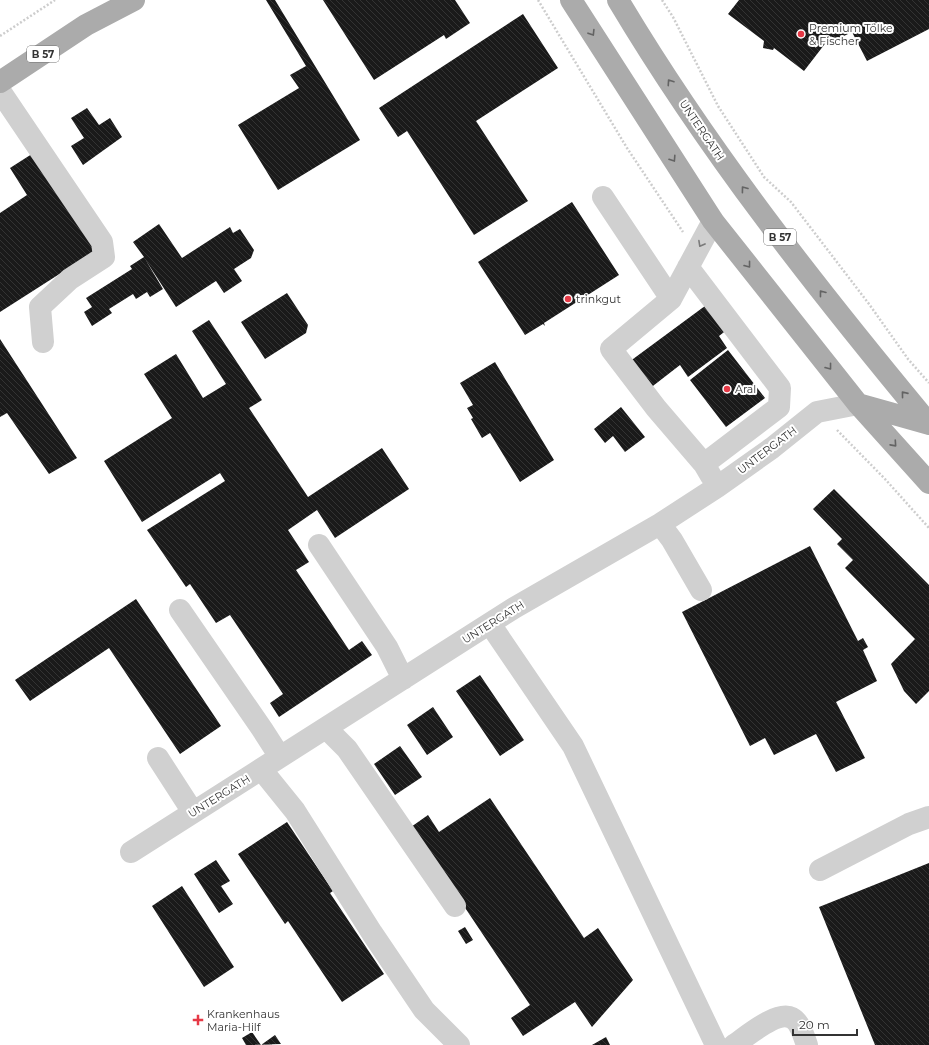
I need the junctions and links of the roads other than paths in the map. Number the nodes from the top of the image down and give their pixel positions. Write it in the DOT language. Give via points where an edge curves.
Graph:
graph roads {
  1 [pos="116,0"];
  2 [pos="134,0"];
  3 [pos="571,0"];
  4 [pos="618,0"];
  5 [pos="86,26"];
  6 [pos="0,82"];
  7 [pos="0,91"];
  8 [pos="603,196"];
  9 [pos="714,222"];
  10 [pos="688,267"];
  11 [pos="671,299"];
  12 [pos="43,342"];
  13 [pos="858,404"];
  14 [pos="929,424"];
  15 [pos="704,464"];
  16 [pos="929,483"];
  17 [pos="717,487"];
  18 [pos="660,524"];
  19 [pos="319,545"];
  20 [pos="700,590"];
  21 [pos="180,610"];
  22 [pos="490,624"];
  23 [pos="403,679"];
  24 [pos="326,728"];
  25 [pos="280,757"];
  26 [pos="158,758"];
  27 [pos="261,769"];
  28 [pos="189,815"];
  29 [pos="929,816"];
  30 [pos="131,852"];
  31 [pos="820,870"];
  32 [pos="455,906"];
  33 [pos="459,1045"];
  34 [pos="716,1045"];
  35 [pos="734,1045"];
  36 [pos="807,1045"];
  1 -- 5 [label="main road, B 57"];
  2 -- 5 [label="main road, B 57"];
  3 -- 9 [label="main road, one-way"];
  14 -- 4 [label="main road, UNTERGATH / B 57, one-way" via="827,298 720,157"];
  5 -- 6 [label="main road, B 57"];
  7 -- 12 [label="lane" via="102,242 104,257 70,279 40,307"];
  8 -- 11 [label="lane"];
  9 -- 10 [label="lane, one-way"];
  9 -- 13 [label="main road, one-way"];
  10 -- 11 [label="lane"];
  10 -- 15 [label="lane" via="780,388 779,407"];
  11 -- 15 [label="lane" via="612,349 656,408"];
  13 -- 14 [label="main road, UNTERGATH / B 57"];
  13 -- 16 [label="main road, one-way"];
  13 -- 17 [label="lane, UNTERGATH" via="817,412"];
  15 -- 17 [label="lane"];
  17 -- 18 [label="lane, UNTERGATH"];
  18 -- 20 [label="lane"];
  18 -- 22 [label="lane, UNTERGATH"];
  19 -- 23 [label="lane" via="387,647"];
  21 -- 25 [label="lane"];
  22 -- 23 [label="lane, UNTERGATH"];
  22 -- 34 [label="lane" via="573,746"];
  23 -- 24 [label="lane, UNTERGATH"];
  24 -- 25 [label="lane, UNTERGATH"];
  24 -- 32 [label="lane" via="347,749"];
  25 -- 27 [label="lane, UNTERGATH"];
  26 -- 28 [label="lane" via="189,806"];
  27 -- 28 [label="lane, UNTERGATH"];
  27 -- 33 [label="lane" via="296,811 372,933 424,1010"];
  28 -- 30 [label="lane, UNTERGATH"];
  29 -- 31 [label="lane"];
  35 -- 36 [label="lane" via="762,1025 784,1016 792,1018 797,1023"];
}
